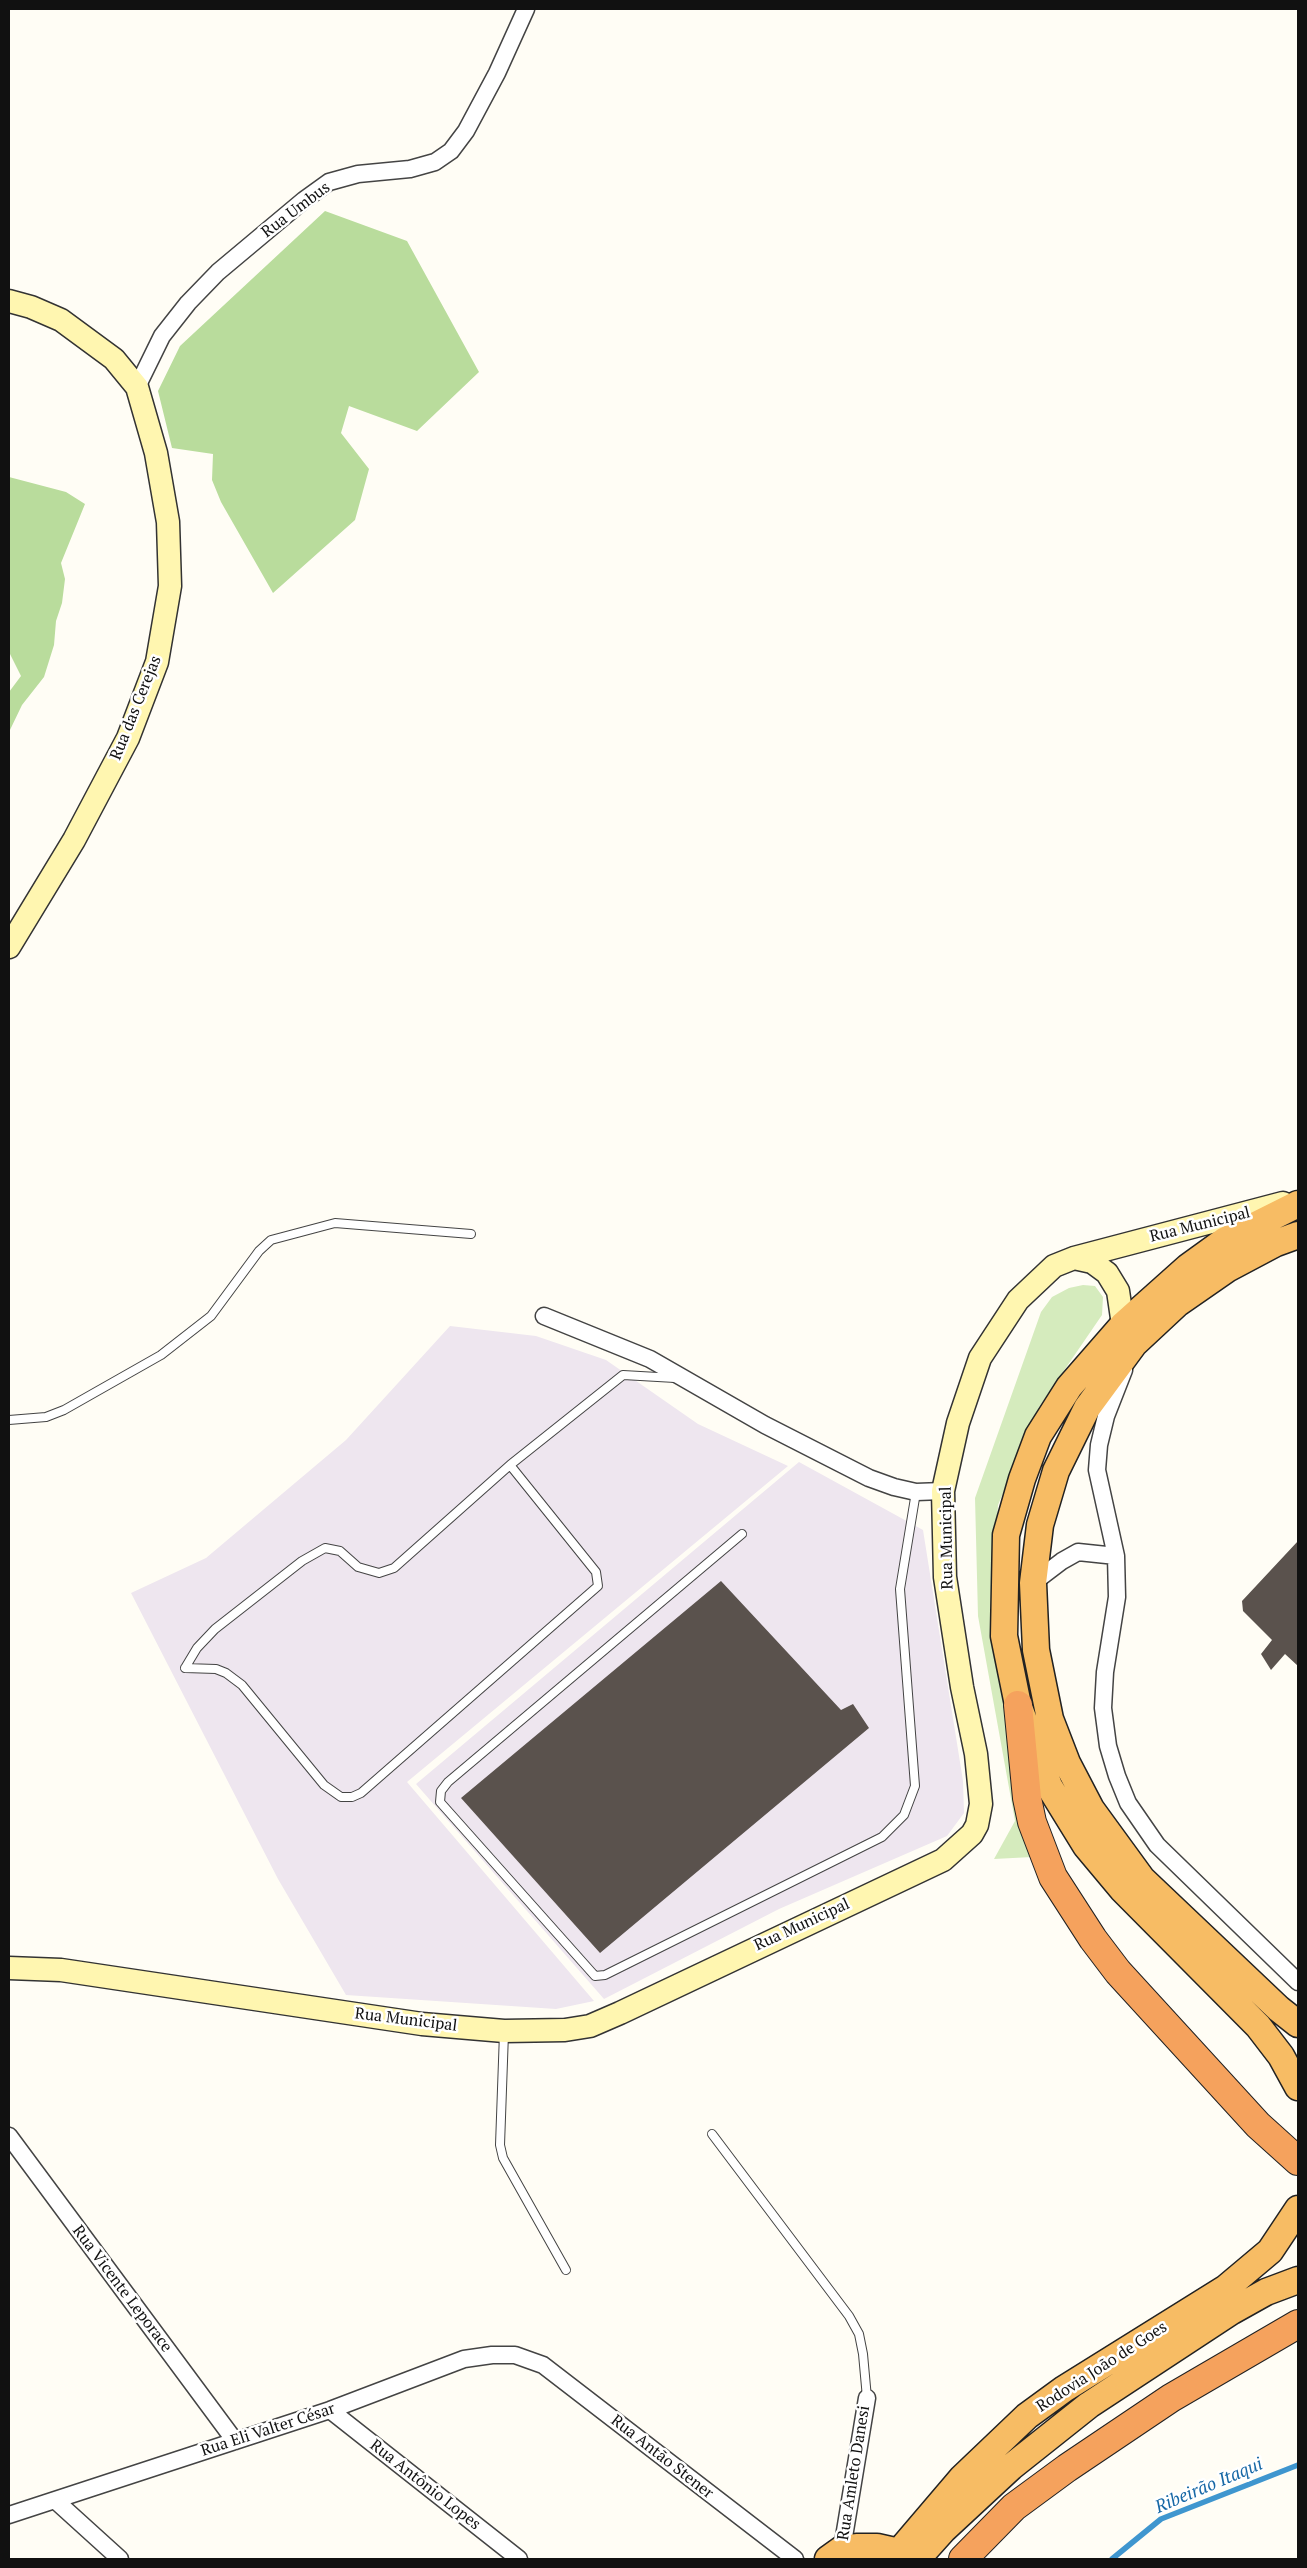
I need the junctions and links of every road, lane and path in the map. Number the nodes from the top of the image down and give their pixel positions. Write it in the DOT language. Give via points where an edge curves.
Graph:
graph roads {
  1 [pos="526,9"];
  2 [pos="9,301"];
  3 [pos="137,387"];
  4 [pos="9,947"];
  5 [pos="1298,1199"];
  6 [pos="1298,1204"];
  7 [pos="471,1234"];
  8 [pos="1298,1235"];
  9 [pos="1074,1258"];
  10 [pos="544,1316"];
  11 [pos="1129,1334"];
  12 [pos="684,1378"];
  13 [pos="9,1420"];
  14 [pos="510,1465"];
  15 [pos="942,1491"];
  16 [pos="916,1492"];
  17 [pos="742,1534"];
  18 [pos="1116,1556"];
  19 [pos="1033,1584"];
  20 [pos="1018,1705"];
  21 [pos="9,1968"];
  22 [pos="1298,1982"];
  23 [pos="1298,2024"];
  24 [pos="504,2031"];
  25 [pos="1298,2087"];
  26 [pos="712,2134"];
  27 [pos="9,2136"];
  28 [pos="1298,2161"];
  29 [pos="1298,2209"];
  30 [pos="566,2270"];
  31 [pos="1298,2280"];
  32 [pos="1298,2324"];
  33 [pos="528,2358"];
  34 [pos="867,2398"];
  35 [pos="330,2410"];
  36 [pos="235,2441"];
  37 [pos="56,2501"];
  38 [pos="9,2515"];
  39 [pos="835,2554"];
  40 [pos="903,2557"];
  41 [pos="120,2559"];
  42 [pos="519,2559"];
  43 [pos="795,2559"];
  44 [pos="963,2559"];
  1 -- 3 [label="street, Rua Umbus" via="497,73 466,131 451,151 435,162 410,169 358,174 329,182 304,200 218,272 188,303 162,336"];
  2 -- 3 [label="main road" via="61,320 114,359"];
  3 -- 4 [label="main road, Rua das Cerejas" via="156,453 168,522 170,586 157,662 128,738 74,840"];
  5 -- 9 [label="main road, Rua Municipal"];
  6 -- 11 [label="highway" via="1217,1246 1161,1289"];
  7 -- 13 [label="lane" via="334,1223 271,1240 259,1251 211,1316 160,1355 64,1410 46,1417"];
  8 -- 11 [label="highway" via="1227,1269"];
  9 -- 11 [label="main road" via="1092,1262 1107,1273 1118,1291"];
  9 -- 15 [label="main road, Rua Municipal" via="1054,1266 1033,1283 980,1358 958,1423"];
  10 -- 12 [label="street" via="650,1359"];
  11 -- 18 [label="street" via="1106,1416 1096,1470"];
  11 -- 19 [label="highway" via="1056,1470 1040,1525"];
  11 -- 20 [label="highway" via="1069,1387 1038,1436 1022,1479 1006,1535 1004,1636"];
  12 -- 14 [label="lane" via="623,1375"];
  12 -- 16 [label="street" via="765,1425 869,1478"];
  14 -- 14 [label="lane" via="394,1568 379,1573 358,1567 340,1550 325,1548 302,1561 214,1629 185,1668 216,1669 226,1673 242,1685 324,1785 341,1797 352,1797 361,1792 598,1586 596,1572"];
  15 -- 16 [label="street"];
  15 -- 24 [label="main road, Rua Municipal" via="945,1577 976,1754 981,1804 972,1834 943,1860 590,2026 553,2032"];
  16 -- 17 [label="lane" via="900,1588 914,1786 904,1815 882,1837 605,1975 595,1976 440,1802 441,1791"];
  18 -- 19 [label="street" via="1078,1552"];
  18 -- 22 [label="street" via="1117,1597 1105,1672 1103,1708 1116,1776 1128,1803 1173,1862"];
  19 -- 23 [label="highway" via="1036,1650 1050,1719 1067,1763 1091,1809 1142,1879"];
  20 -- 25 [label="highway" via="1049,1786 1086,1846 1122,1889 1258,2026 1281,2056"];
  20 -- 28 [label="highway" via="1027,1798 1032,1822 1053,1877 1118,1972 1258,2125"];
  21 -- 24 [label="main road, Rua Municipal" via="61,1970 422,2024"];
  24 -- 30 [label="lane" via="500,2145 503,2158"];
  26 -- 34 [label="lane" via="850,2316 859,2334"];
  27 -- 36 [label="street, Rua Vicente Leporace"];
  29 -- 40 [label="highway, Rodovia João de Goes" via="1270,2251 1226,2288 1064,2389 1027,2416 962,2478"];
  31 -- 40 [label="highway, Rodovia João de Goes" via="1266,2292 1232,2311 1089,2405 1011,2467 943,2530"];
  32 -- 44 [label="highway" via="1171,2398 1014,2507"];
  33 -- 35 [label="street, Rua Eli Valter César" via="505,2354 464,2359"];
  33 -- 43 [label="street, Rua Antão Stener" via="543,2365"];
  34 -- 39 [label="street, Rua Amleto Danesi"];
  35 -- 36 [label="street, Rua Eli Valter César"];
  35 -- 42 [label="street, Rua Antônio Lopes"];
  36 -- 37 [label="street, Rua Eli Valter César"];
  37 -- 38 [label="street, Rua Eli Valter César"];
  37 -- 41 [label="street"];
  39 -- 40 [label="highway" via="877,2547"];
}
